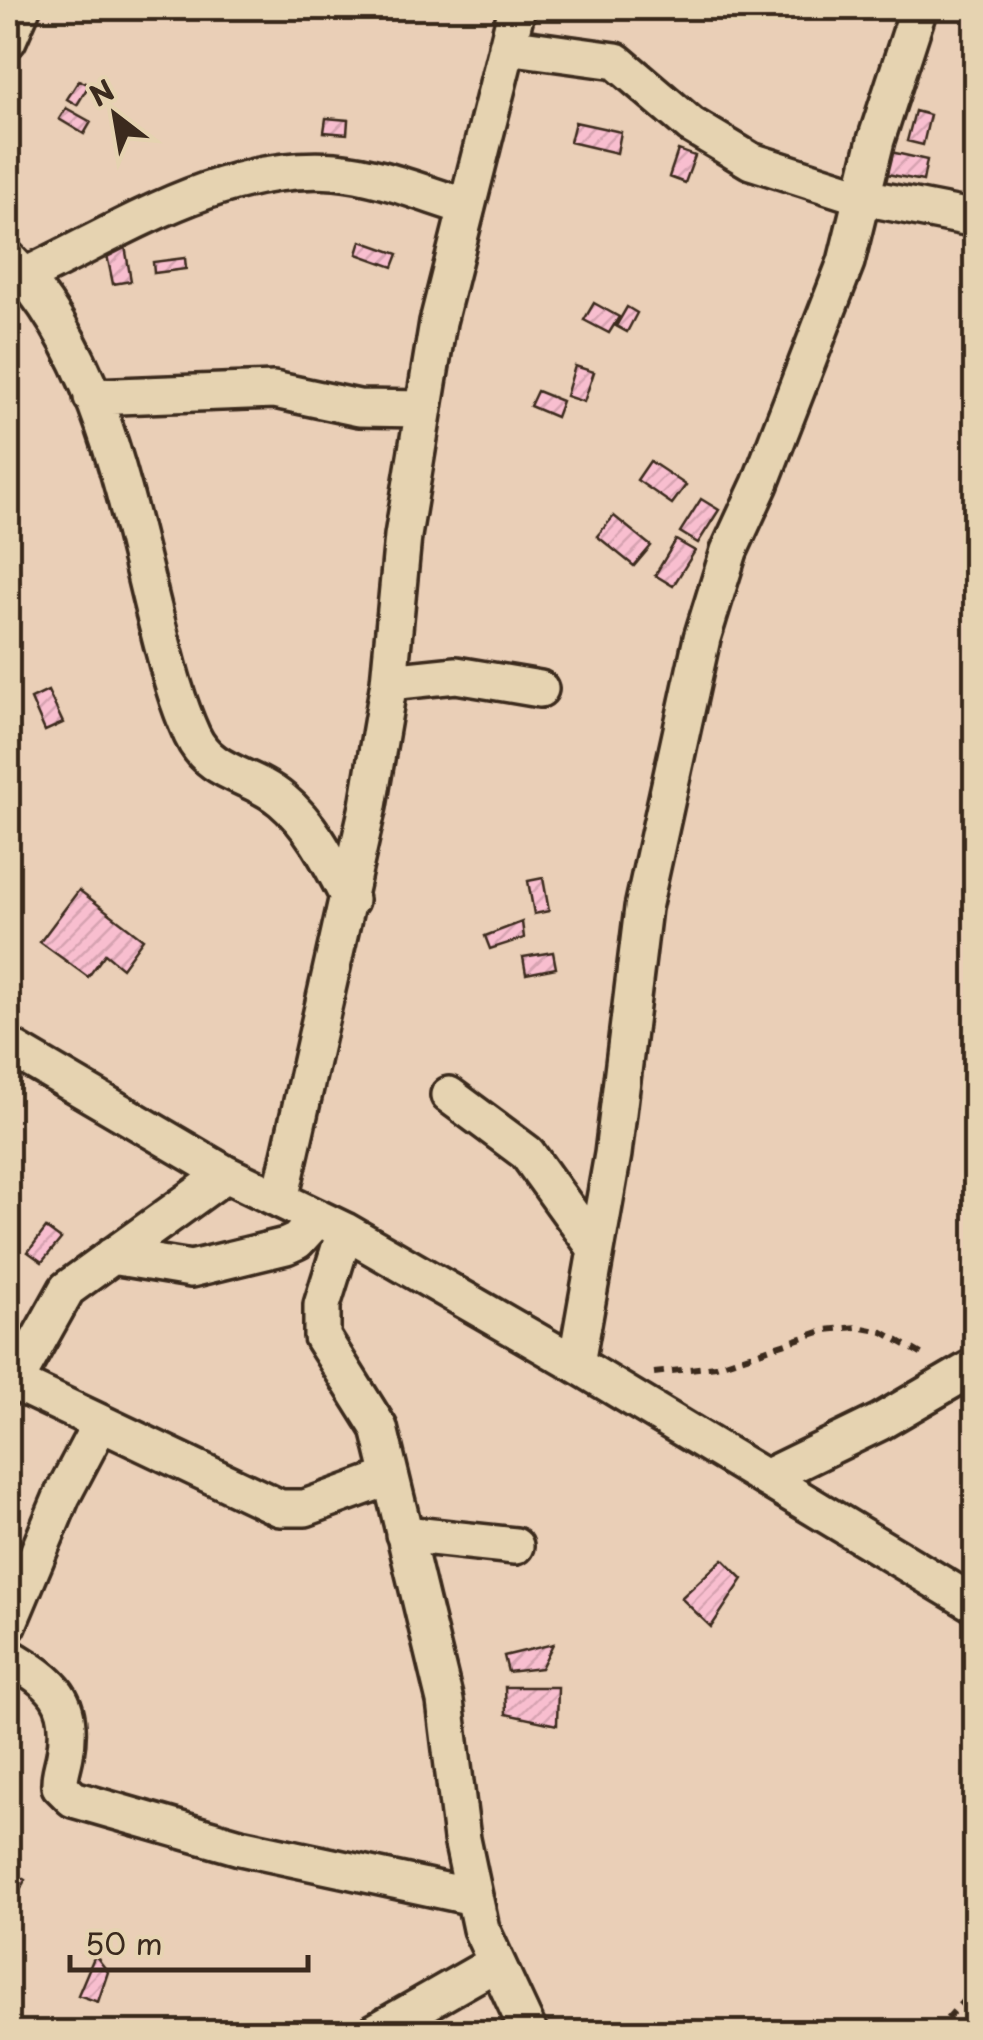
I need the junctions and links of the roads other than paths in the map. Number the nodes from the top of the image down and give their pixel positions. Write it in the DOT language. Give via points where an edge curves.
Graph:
graph roads {
  1 [pos="22,8"];
  2 [pos="516,8"];
  3 [pos="919,8"];
  4 [pos="8,40"];
  5 [pos="507,46"];
  6 [pos="863,197"];
  7 [pos="467,208"];
  8 [pos="976,219"];
  9 [pos="13,273"];
  10 [pos="92,397"];
  11 [pos="424,409"];
  12 [pos="388,682"];
  13 [pos="540,689"];
  14 [pos="350,900"];
  15 [pos="8,1046"];
  16 [pos="448,1094"];
  17 [pos="226,1174"];
  18 [pos="280,1200"];
  19 [pos="331,1224"];
  20 [pos="596,1249"];
  21 [pos="112,1256"];
  22 [pos="974,1367"];
  23 [pos="587,1371"];
  24 [pos="11,1380"];
  25 [pos="100,1424"];
  26 [pos="390,1476"];
  27 [pos="764,1478"];
  28 [pos="404,1534"];
  29 [pos="515,1546"];
  30 [pos="976,1605"];
  31 [pos="8,1625"];
  32 [pos="8,1656"];
  33 [pos="473,1898"];
  34 [pos="494,1964"];
  35 [pos="375,2032"];
  36 [pos="529,2032"];
  1 -- 4 [label="street"];
  2 -- 5 [label="street"];
  3 -- 6 [label="street"];
  5 -- 6 [label="street" via="616,61 727,150"];
  5 -- 7 [label="street"];
  6 -- 8 [label="street"];
  6 -- 20 [label="street" via="823,328 728,551 702,638 643,908"];
  7 -- 9 [label="street" via="335,171 272,173 170,205"];
  7 -- 11 [label="street"];
  9 -- 10 [label="street" via="53,312"];
  10 -- 11 [label="street" via="274,390 359,408"];
  10 -- 14 [label="street" via="193,737 214,765 279,796 299,816"];
  11 -- 12 [label="street" via="402,536"];
  12 -- 13 [label="street" via="456,675"];
  12 -- 14 [label="street"];
  14 -- 18 [label="street"];
  15 -- 17 [label="street"];
  16 -- 20 [label="street" via="527,1153"];
  17 -- 18 [label="street"];
  17 -- 21 [label="street"];
  18 -- 19 [label="street"];
  19 -- 21 [label="street" via="286,1246 192,1268"];
  19 -- 23 [label="street"];
  19 -- 26 [label="street" via="322,1337 378,1428"];
  20 -- 23 [label="street"];
  21 -- 24 [label="street" via="66,1289"];
  22 -- 27 [label="street"];
  23 -- 27 [label="street"];
  24 -- 25 [label="street"];
  25 -- 26 [label="street" via="280,1508 304,1508"];
  25 -- 31 [label="street"];
  26 -- 28 [label="street"];
  27 -- 30 [label="street"];
  28 -- 29 [label="street"];
  28 -- 33 [label="street" via="445,1701"];
  32 -- 33 [label="street" via="48,1683 64,1703 60,1786 73,1799 274,1855"];
  33 -- 34 [label="street"];
  34 -- 35 [label="street"];
  34 -- 36 [label="street"];
}
